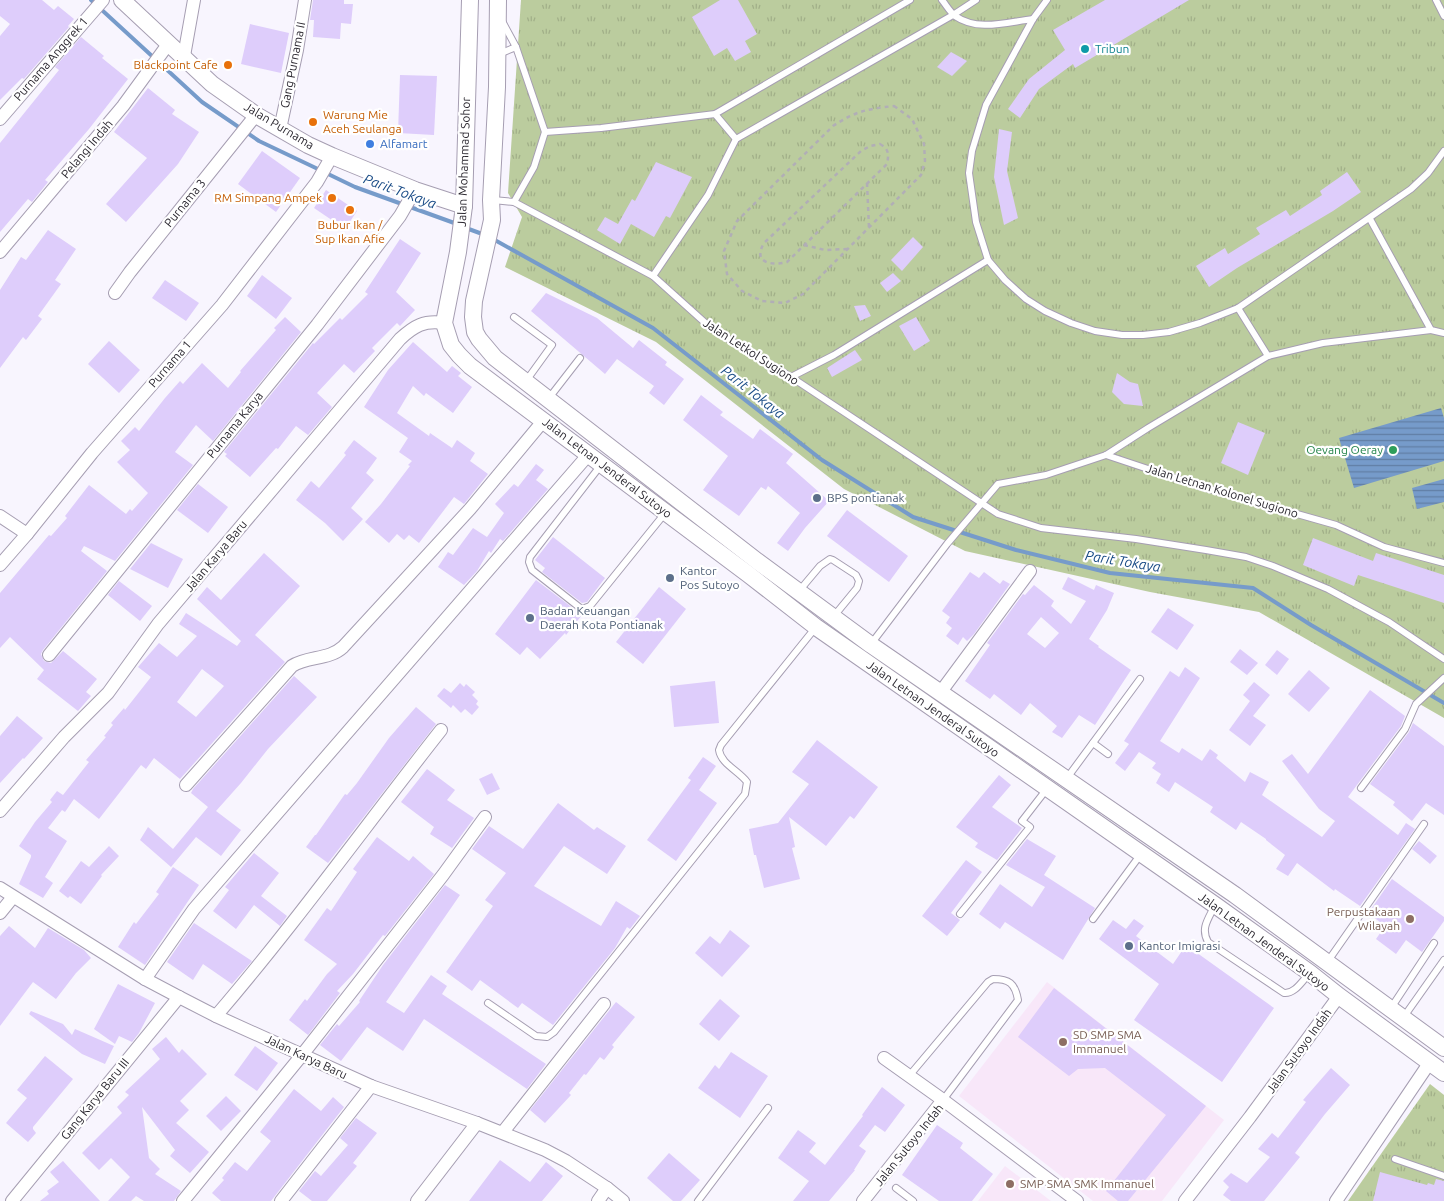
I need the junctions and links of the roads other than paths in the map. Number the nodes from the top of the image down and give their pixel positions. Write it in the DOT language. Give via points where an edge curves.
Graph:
graph roads {
  1 [pos="122,0"];
  2 [pos="194,0"];
  3 [pos="305,0"];
  4 [pos="470,0"];
  5 [pos="910,0"];
  6 [pos="942,0"];
  7 [pos="976,0"];
  8 [pos="1047,0"];
  9 [pos="1436,0"];
  10 [pos="103,1"];
  11 [pos="498,6"];
  12 [pos="953,15"];
  13 [pos="1444,16"];
  14 [pos="1033,19"];
  15 [pos="165,48"];
  16 [pos="516,48"];
  17 [pos="497,55"];
  18 [pos="184,56"];
  19 [pos="715,114"];
  20 [pos="0,120"];
  21 [pos="252,120"];
  22 [pos="280,129"];
  23 [pos="545,132"];
  24 [pos="736,139"];
  25 [pos="1444,151"];
  26 [pos="329,162"];
  27 [pos="412,196"];
  28 [pos="491,200"];
  29 [pos="514,202"];
  30 [pos="463,209"];
  31 [pos="1370,218"];
  32 [pos="0,252"];
  33 [pos="988,260"];
  34 [pos="653,276"];
  35 [pos="115,293"];
  36 [pos="1238,308"];
  37 [pos="514,317"];
  38 [pos="444,323"];
  39 [pos="1431,330"];
  40 [pos="1444,333"];
  41 [pos="1268,356"];
  42 [pos="580,358"];
  43 [pos="791,378"];
  44 [pos="526,382"];
  45 [pos="548,399"];
  46 [pos="544,420"];
  47 [pos="1106,455"];
  48 [pos="596,459"];
  49 [pos="981,504"];
  50 [pos="666,512"];
  51 [pos="0,516"];
  52 [pos="27,534"];
  53 [pos="1444,563"];
  54 [pos="0,565"];
  55 [pos="753,568"];
  56 [pos="1030,571"];
  57 [pos="799,592"];
  58 [pos="834,616"];
  59 [pos="816,627"];
  60 [pos="871,645"];
  61 [pos="49,655"];
  62 [pos="1444,659"];
  63 [pos="1140,679"];
  64 [pos="1441,680"];
  65 [pos="940,693"];
  66 [pos="441,730"];
  67 [pos="1093,743"];
  68 [pos="1108,754"];
  69 [pos="1066,779"];
  70 [pos="186,785"];
  71 [pos="1047,788"];
  72 [pos="1361,788"];
  73 [pos="0,811"];
  74 [pos="485,818"];
  75 [pos="1424,824"];
  76 [pos="1141,854"];
  77 [pos="0,888"];
  78 [pos="13,897"];
  79 [pos="1215,905"];
  80 [pos="0,914"];
  81 [pos="960,914"];
  82 [pos="1093,919"];
  83 [pos="1434,942"];
  84 [pos="1444,960"];
  85 [pos="1327,962"];
  86 [pos="1310,973"];
  87 [pos="145,979"];
  88 [pos="1339,996"];
  89 [pos="178,997"];
  90 [pos="488,1003"];
  91 [pos="604,1004"];
  92 [pos="1396,1014"];
  93 [pos="216,1016"];
  94 [pos="1444,1048"];
  95 [pos="302,1055"];
  96 [pos="884,1058"];
  97 [pos="1430,1062"];
  98 [pos="1444,1073"];
  99 [pos="909,1076"];
  100 [pos="371,1086"];
  101 [pos="943,1100"];
  102 [pos="768,1108"];
  103 [pos="477,1123"];
  104 [pos="503,1132"];
  105 [pos="1395,1159"];
  106 [pos="1444,1176"];
  107 [pos="607,1188"];
  108 [pos="896,1188"];
  109 [pos="1072,1199"];
  110 [pos="12,1201"];
  111 [pos="183,1201"];
  112 [pos="281,1201"];
  113 [pos="417,1201"];
  114 [pos="598,1201"];
  115 [pos="623,1201"];
  116 [pos="698,1201"];
  117 [pos="863,1201"];
  118 [pos="913,1201"];
  119 [pos="1185,1201"];
  120 [pos="1336,1201"];
  1 -- 15 [label="street, Jalan Purnama"];
  2 -- 18 [label="street"];
  3 -- 22 [label="street, Gang Purnama II"];
  4 -- 30 [label="street, Jalan Mohammad Sohor"];
  5 -- 19 [label="lane"];
  6 -- 12 [label="lane"];
  7 -- 12 [label="lane"];
  8 -- 14 [label="lane"];
  9 -- 13 [label="lane"];
  10 -- 20 [label="street, Purnama Anggrek 1"];
  11 -- 16 [label="lane"];
  11 -- 17 [label="street"];
  12 -- 14 [label="lane" via="986,25"];
  12 -- 24 [label="lane"];
  14 -- 33 [label="lane" via="986,105 972,151 971,194"];
  15 -- 18 [label="street, Jalan Purnama"];
  15 -- 32 [label="street, Pelangi Indah" via="123,106"];
  16 -- 17 [label="lane"];
  16 -- 23 [label="lane"];
  17 -- 28 [label="street"];
  18 -- 21 [label="street, Jalan Purnama"];
  19 -- 23 [label="lane"];
  19 -- 24 [label="lane"];
  21 -- 22 [label="street, Jalan Purnama"];
  21 -- 35 [label="street, Purnama 3"];
  22 -- 26 [label="street, Jalan Purnama"];
  23 -- 29 [label="lane" via="534,167"];
  24 -- 34 [label="lane" via="708,195"];
  25 -- 31 [label="lane" via="1411,189"];
  26 -- 27 [label="street, Jalan Purnama"];
  26 -- 52 [label="street, Purnama 1" via="222,305 92,453"];
  27 -- 30 [label="street, Jalan Purnama"];
  27 -- 61 [label="street, Purnama Karya" via="317,325"];
  28 -- 29 [label="lane, Jalan Letkol Sugiono"];
  28 -- 44 [label="street, Jalan Letnan Jenderal Sutoyo" via="492,220 474,301 475,332 486,350"];
  29 -- 34 [label="lane, Jalan Letkol Sugiono"];
  30 -- 38 [label="street, Jalan Mohammad Sohor"];
  31 -- 36 [label="lane"];
  31 -- 39 [label="lane"];
  33 -- 36 [label="lane" via="1026,298 1045,310 1095,331 1122,336 1169,332"];
  33 -- 43 [label="lane"];
  34 -- 43 [label="lane, Jalan Letkol Sugiono" via="712,329"];
  36 -- 41 [label="lane"];
  37 -- 44 [label="lane" via="552,345"];
  38 -- 46 [label="street, Jalan Letnan Jenderal Sutoyo" via="459,355 470,366"];
  38 -- 73 [label="street, Jalan Karya Baru" via="417,325 400,339 158,624 108,692"];
  39 -- 40 [label="lane"];
  39 -- 41 [label="lane" via="1323,343"];
  41 -- 47 [label="lane"];
  42 -- 45 [label="lane"];
  43 -- 49 [label="lane, Jalan Letkol Sugiono"];
  44 -- 45 [label="street, Jalan Letnan Jenderal Sutoyo"];
  45 -- 55 [label="street, Jalan Letnan Jenderal Sutoyo"];
  46 -- 48 [label="street, Jalan Letnan Jenderal Sutoyo"];
  46 -- 70 [label="street" via="470,509 343,648 292,666"];
  47 -- 49 [label="lane" via="1046,475 998,484"];
  47 -- 53 [label="lane, Jalan Letnan Kolonel Sugiono" via="1202,488 1336,525 1384,547"];
  48 -- 50 [label="street, Jalan Letnan Jenderal Sutoyo"];
  48 -- 50 [label="lane" via="529,562 532,570 579,607 590,606"];
  48 -- 87 [label="street" via="194,909"];
  49 -- 60 [label="lane"];
  49 -- 62 [label="lane, Jalan Letkol Sugiono" via="998,514 1041,528 1206,550 1273,566 1328,589 1389,622"];
  50 -- 55 [label="street, Jalan Letnan Jenderal Sutoyo"];
  51 -- 52 [label="street"];
  52 -- 54 [label="street, Purnama 1"];
  55 -- 57 [label="street, Jalan Letnan Jenderal Sutoyo"];
  55 -- 59 [label="street, Jalan Letnan Jenderal Sutoyo"];
  56 -- 65 [label="street"];
  57 -- 58 [label="street, Jalan Letnan Jenderal Sutoyo"];
  57 -- 58 [label="lane" via="830,559 856,575 859,581 857,588"];
  58 -- 60 [label="street, Jalan Letnan Jenderal Sutoyo"];
  59 -- 71 [label="street, Jalan Letnan Jenderal Sutoyo"];
  59 -- 90 [label="lane" via="721,745 721,759 747,782 745,794 554,1032 547,1037 536,1036"];
  60 -- 65 [label="street, Jalan Letnan Jenderal Sutoyo"];
  63 -- 67 [label="lane"];
  64 -- 72 [label="lane" via="1418,702 1405,729"];
  65 -- 69 [label="street, Jalan Letnan Jenderal Sutoyo"];
  66 -- 93 [label="street" via="285,933"];
  67 -- 68 [label="lane"];
  67 -- 69 [label="lane"];
  69 -- 85 [label="street, Jalan Letnan Jenderal Sutoyo"];
  71 -- 76 [label="street, Jalan Letnan Jenderal Sutoyo"];
  71 -- 81 [label="lane" via="1022,821 1030,827"];
  74 -- 95 [label="street"];
  75 -- 85 [label="lane"];
  76 -- 79 [label="street, Jalan Letnan Jenderal Sutoyo"];
  76 -- 82 [label="lane"];
  77 -- 78 [label="street, Jalan Karya Baru"];
  78 -- 80 [label="street"];
  78 -- 87 [label="street, Jalan Karya Baru"];
  79 -- 86 [label="street, Jalan Letnan Jenderal Sutoyo"];
  79 -- 86 [label="lane" via="1204,927 1208,942 1286,994"];
  83 -- 92 [label="lane"];
  84 -- 92 [label="lane"];
  85 -- 92 [label="street, Jalan Letnan Jenderal Sutoyo"];
  86 -- 88 [label="street, Jalan Letnan Jenderal Sutoyo"];
  87 -- 89 [label="street, Jalan Karya Baru"];
  88 -- 97 [label="street, Jalan Letnan Jenderal Sutoyo"];
  88 -- 119 [label="street, Jalan Sutoyo Indah"];
  89 -- 93 [label="street, Jalan Karya Baru"];
  89 -- 110 [label="street, Gang Karya Baru III"];
  91 -- 104 [label="street"];
  92 -- 94 [label="street, Jalan Letnan Jenderal Sutoyo"];
  93 -- 95 [label="street, Jalan Karya Baru"];
  95 -- 100 [label="street, Jalan Karya Baru"];
  95 -- 111 [label="street"];
  96 -- 99 [label="street"];
  97 -- 98 [label="street, Jalan Letnan Jenderal Sutoyo"];
  97 -- 120 [label="street"];
  99 -- 101 [label="street"];
  99 -- 101 [label="lane" via="988,982 993,979 1009,982 1016,989 1018,1000"];
  100 -- 103 [label="street, Jalan Karya Baru"];
  100 -- 112 [label="street"];
  101 -- 109 [label="street, Jalan Sutoyo Indah"];
  101 -- 117 [label="street, Jalan Sutoyo Indah"];
  102 -- 116 [label="lane"];
  103 -- 104 [label="street, Jalan Karya Baru"];
  103 -- 113 [label="street"];
  104 -- 107 [label="street, Jalan Karya Baru" via="566,1161"];
  105 -- 106 [label="lane"];
  107 -- 114 [label="street"];
  107 -- 115 [label="street, Jalan Karya Baru"];
  108 -- 118 [label="lane"];
}
